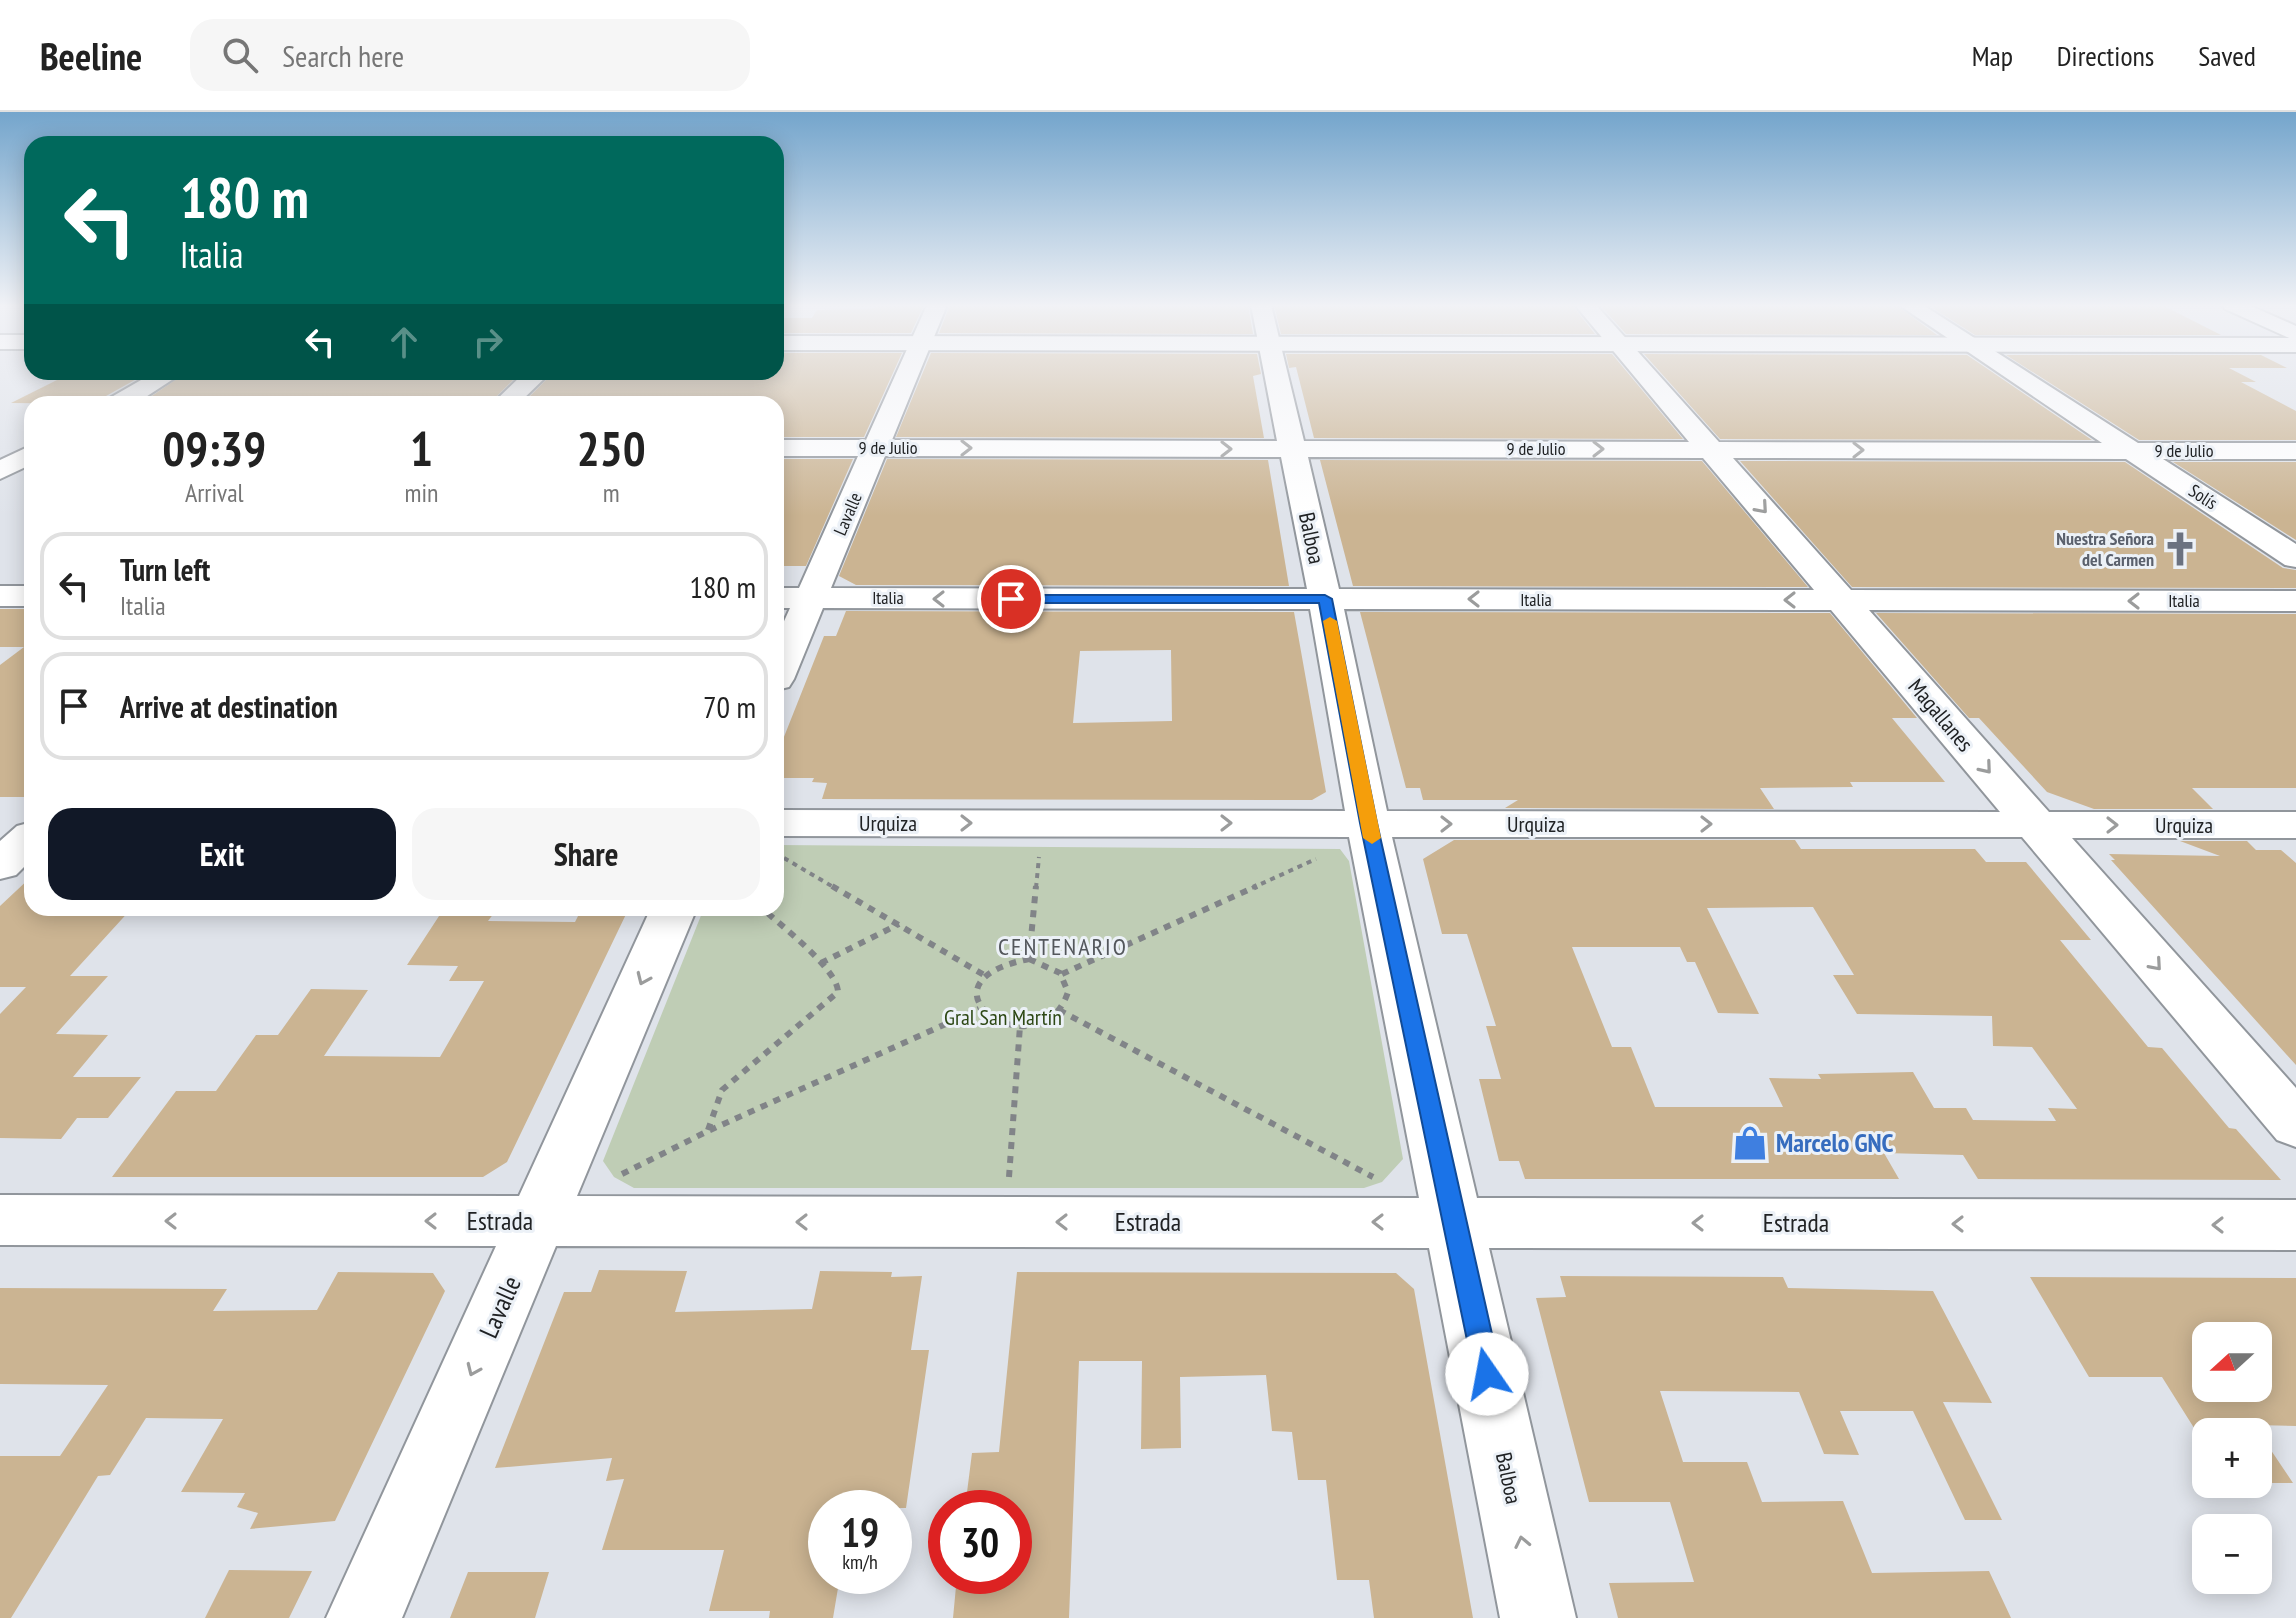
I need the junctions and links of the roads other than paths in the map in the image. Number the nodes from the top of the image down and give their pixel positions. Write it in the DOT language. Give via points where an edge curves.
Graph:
graph roads {
  1 [pos="907,375"];
  2 [pos="1276,375"];
  3 [pos="1646,375"];
  4 [pos="2016,375"];
  5 [pos="158,380"];
  6 [pos="530,380"];
  7 [pos="131,396"];
  8 [pos="513,396"];
  9 [pos="0,447"];
  10 [pos="784,448"];
  11 [pos="24,449"];
  12 [pos="876,449"];
  13 [pos="1293,449"];
  14 [pos="1710,449"];
  15 [pos="2132,451"];
  16 [pos="2296,451"];
  17 [pos="24,455"];
  18 [pos="0,471"];
  19 [pos="2296,558"];
  20 [pos="0,596"];
  21 [pos="24,596"];
  22 [pos="784,598"];
  23 [pos="812,598"];
  24 [pos="1325,599"];
  25 [pos="1844,600"];
  26 [pos="2296,601"];
  27 [pos="784,661"];
  28 [pos="0,819"];
  29 [pos="24,819"];
  30 [pos="784,823"];
  31 [pos="1368,823"];
  32 [pos="2034,825"];
  33 [pos="2296,825"];
  34 [pos="24,842"];
  35 [pos="0,865"];
  36 [pos="671,916"];
  37 [pos="2296,1125"];
  38 [pos="0,1220"];
  39 [pos="537,1222"];
  40 [pos="1456,1222"];
  41 [pos="2296,1225"];
  42 [pos="364,1618"];
  43 [pos="1538,1618"];
  1 -- 12 [label="street, Lavalle"];
  2 -- 13 [label="street, Balboa"];
  3 -- 14 [label="street, Magallanes"];
  4 -- 15 [label="street, Solís"];
  5 -- 7 [label="street"];
  6 -- 8 [label="street"];
  9 -- 11 [label="street"];
  10 -- 12 [label="street, 9 de Julio"];
  12 -- 13 [label="street, 9 de Julio, one-way"];
  12 -- 23 [label="street, Lavalle"];
  13 -- 14 [label="street, 9 de Julio, one-way"];
  13 -- 24 [label="street, Balboa"];
  14 -- 15 [label="street, 9 de Julio, one-way"];
  14 -- 25 [label="street, Magallanes, one-way"];
  15 -- 16 [label="street, 9 de Julio"];
  15 -- 19 [label="street, Solís"];
  17 -- 18 [label="street"];
  20 -- 21 [label="street"];
  22 -- 23 [label="street, Italia"];
  24 -- 23 [label="street, Italia, one-way"];
  23 -- 27 [label="street, Lavalle"];
  25 -- 24 [label="street, Italia, one-way"];
  24 -- 31 [label="street, Balboa"];
  26 -- 25 [label="street, Italia, one-way"];
  25 -- 32 [label="street, Magallanes, one-way"];
  28 -- 29 [label="street"];
  30 -- 31 [label="street, Urquiza, one-way"];
  31 -- 32 [label="street, Urquiza, one-way"];
  31 -- 40 [label="street, Balboa"];
  32 -- 33 [label="street, Urquiza, one-way"];
  32 -- 37 [label="street, Magallanes, one-way"];
  34 -- 35 [label="street"];
  36 -- 39 [label="street, Lavalle, one-way"];
  39 -- 38 [label="street, Estrada, one-way"];
  40 -- 39 [label="street, Estrada, one-way"];
  39 -- 42 [label="street, Lavalle, one-way"];
  41 -- 40 [label="street, Estrada, one-way"];
  43 -- 40 [label="street, Balboa, one-way"];
}
